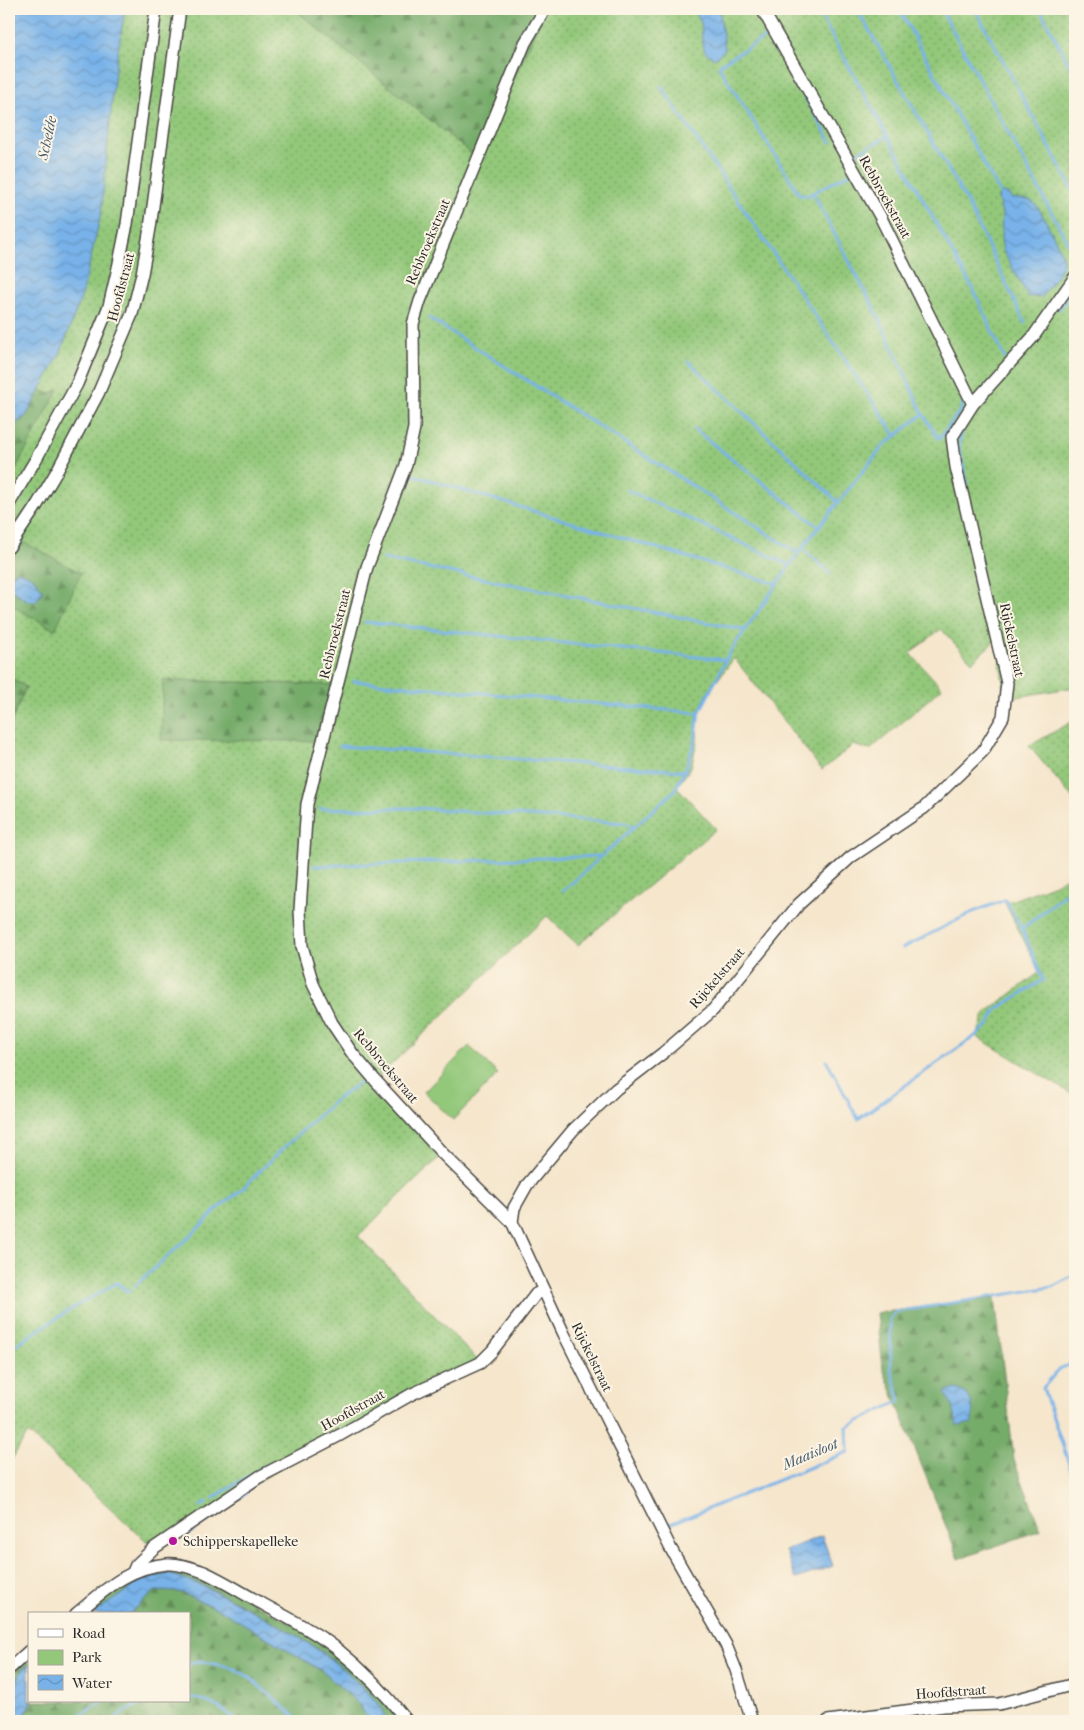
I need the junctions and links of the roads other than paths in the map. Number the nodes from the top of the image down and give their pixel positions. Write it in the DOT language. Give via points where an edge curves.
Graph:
graph roads {
  1 [pos="156,9"];
  2 [pos="180,9"];
  3 [pos="545,9"];
  4 [pos="762,9"];
  5 [pos="1075,277"];
  6 [pos="973,404"];
  7 [pos="9,504"];
  8 [pos="9,546"];
  9 [pos="512,1222"];
  10 [pos="544,1291"];
  11 [pos="163,1542"];
  12 [pos="170,1563"];
  13 [pos="133,1572"];
  14 [pos="78,1612"];
  15 [pos="28,1652"];
  16 [pos="9,1668"];
  17 [pos="1075,1684"];
  18 [pos="407,1721"];
  19 [pos="752,1721"];
  20 [pos="828,1721"];
  1 -- 7 [label="street, Hoofdstraat" via="127,224 109,306 77,384"];
  2 -- 8 [label="street, Hoofdstraat" via="150,228 132,314 94,402 41,498"];
  3 -- 9 [label="street, Rebbroekstraat" via="525,43 413,324 414,428 406,465 367,567 307,804 300,910 302,946 313,984 332,1023 352,1053 443,1154"];
  4 -- 6 [label="street, Rebbroekstraat" via="880,216"];
  5 -- 6 [label="street, Rijckelstraat" via="1033,337"];
  6 -- 9 [label="street, Rijckelstraat" via="952,437 956,467 1007,682 1003,717 983,751 924,808 851,857 799,904 713,1010 616,1089 573,1130 527,1185 514,1208"];
  9 -- 10 [label="street, Rijckelstraat"];
  10 -- 11 [label="street, Hoofdstraat" via="536,1294 480,1363 412,1394 260,1477"];
  10 -- 19 [label="street, Rijckelstraat" via="671,1549 726,1645"];
  11 -- 12 [label="street"];
  11 -- 13 [label="street, Hoofdstraat" via="136,1565"];
  12 -- 13 [label="street, Hoofdstraat"];
  12 -- 18 [label="street, Hoofdstraat" via="205,1572 335,1647"];
  13 -- 14 [label="street, Hoofdstraat"];
  15 -- 16 [label="street"];
  17 -- 20 [label="street, Hoofdstraat" via="999,1704 944,1706"];
}
